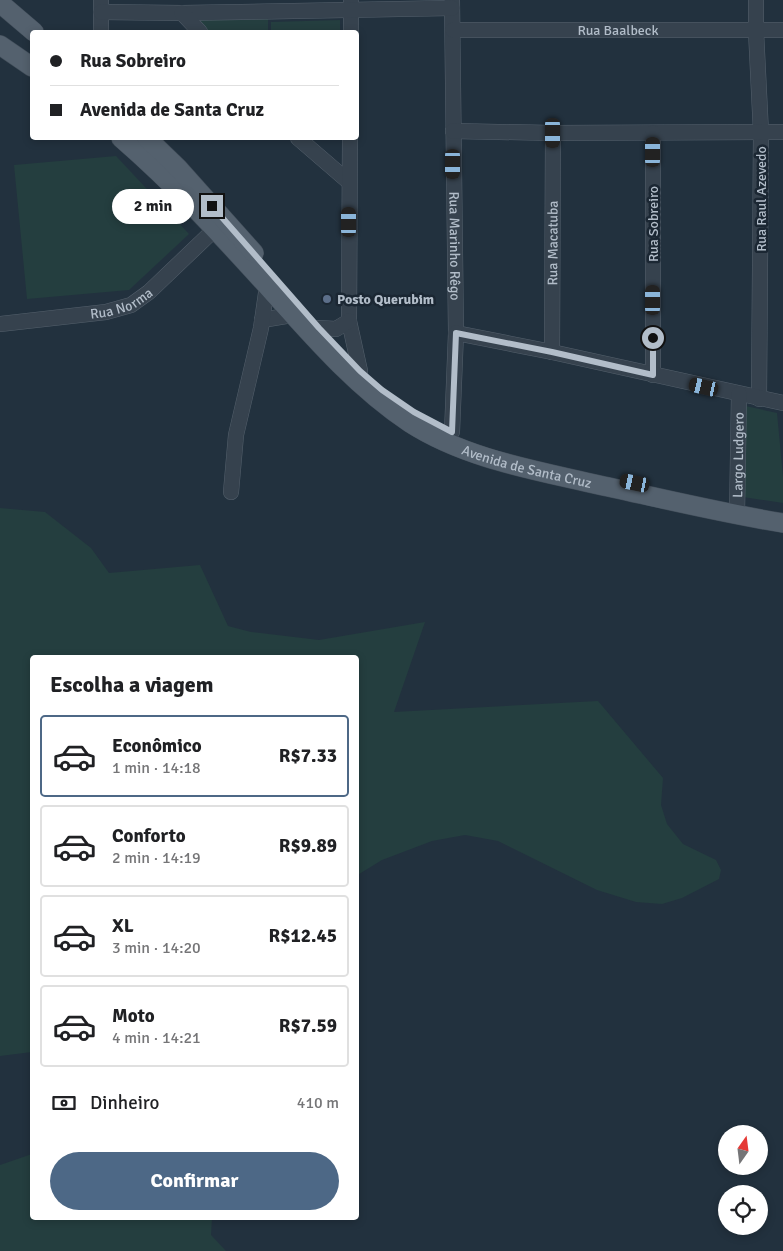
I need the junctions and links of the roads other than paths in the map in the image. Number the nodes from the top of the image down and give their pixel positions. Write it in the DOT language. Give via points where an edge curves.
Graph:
graph roads {
  1 [pos="756,0"];
  2 [pos="0,4"];
  3 [pos="452,4"];
  4 [pos="249,5"];
  5 [pos="351,5"];
  6 [pos="101,6"];
  7 [pos="182,13"];
  8 [pos="32,30"];
  9 [pos="101,30"];
  10 [pos="198,30"];
  11 [pos="351,30"];
  12 [pos="453,30"];
  13 [pos="783,30"];
  14 [pos="756,31"];
  15 [pos="0,45"];
  16 [pos="30,66"];
  17 [pos="453,131"];
  18 [pos="783,132"];
  19 [pos="553,133"];
  20 [pos="761,133"];
  21 [pos="653,134"];
  22 [pos="123,140"];
  23 [pos="150,140"];
  24 [pos="300,140"];
  25 [pos="350,140"];
  26 [pos="349,182"];
  27 [pos="215,229"];
  28 [pos="267,286"];
  29 [pos="292,314"];
  30 [pos="262,320"];
  31 [pos="349,321"];
  32 [pos="0,324"];
  33 [pos="319,328"];
  34 [pos="456,333"];
  35 [pos="552,352"];
  36 [pos="360,371"];
  37 [pos="653,375"];
  38 [pos="739,394"];
  39 [pos="759,399"];
  40 [pos="783,403"];
  41 [pos="452,432"];
  42 [pos="231,492"];
  43 [pos="737,510"];
  44 [pos="783,512"];
  45 [pos="783,523"];
  1 -- 14 [label="street, Rua Raul Azevedo"];
  2 -- 8 [label="main road"];
  3 -- 5 [label="street"];
  3 -- 12 [label="street, Rua Marinho Rêgo"];
  4 -- 5 [label="street"];
  4 -- 7 [label="street"];
  5 -- 11 [label="street"];
  6 -- 7 [label="street"];
  6 -- 9 [label="street"];
  7 -- 10 [label="street"];
  12 -- 14 [label="street, Rua Baalbeck"];
  12 -- 17 [label="street, Rua Marinho Rêgo"];
  13 -- 14 [label="street, Rua Baalbeck"];
  14 -- 20 [label="street, Rua Raul Azevedo"];
  15 -- 16 [label="main road"];
  17 -- 19 [label="street"];
  17 -- 34 [label="street, Rua Marinho Rêgo"];
  18 -- 20 [label="street"];
  19 -- 21 [label="street"];
  19 -- 35 [label="street, Rua Macatuba"];
  20 -- 21 [label="street"];
  20 -- 39 [label="street, Rua Raul Azevedo"];
  21 -- 37 [label="street, Rua Sobreiro"];
  22 -- 27 [label="main road, Avenida de Santa Cruz" via="164,176"];
  23 -- 33 [label="main road, Avenida de Santa Cruz" via="218,211"];
  24 -- 26 [label="street"];
  25 -- 26 [label="street"];
  26 -- 31 [label="street"];
  27 -- 28 [label="main road, Avenida de Santa Cruz"];
  27 -- 32 [label="street, Rua Norma" via="131,305 106,312"];
  28 -- 29 [label="main road, Avenida de Santa Cruz"];
  28 -- 30 [label="street"];
  29 -- 30 [label="street"];
  29 -- 43 [label="main road, Avenida de Santa Cruz" via="378,398 411,423 447,442 516,466"];
  30 -- 42 [label="street" via="236,434"];
  31 -- 33 [label="street" via="336,329"];
  31 -- 36 [label="street"];
  33 -- 36 [label="main road, Avenida de Santa Cruz"];
  34 -- 35 [label="street"];
  34 -- 41 [label="street, Rua Marinho Rêgo"];
  35 -- 37 [label="street"];
  36 -- 41 [label="main road, Avenida de Santa Cruz" via="406,406"];
  37 -- 38 [label="street"];
  38 -- 39 [label="street"];
  38 -- 43 [label="street, Largo Ludgero"];
  39 -- 40 [label="street"];
  41 -- 43 [label="main road, Avenida de Santa Cruz" via="519,456"];
  43 -- 44 [label="main road, Avenida de Santa Cruz"];
  43 -- 45 [label="main road, Avenida de Santa Cruz"];
}
